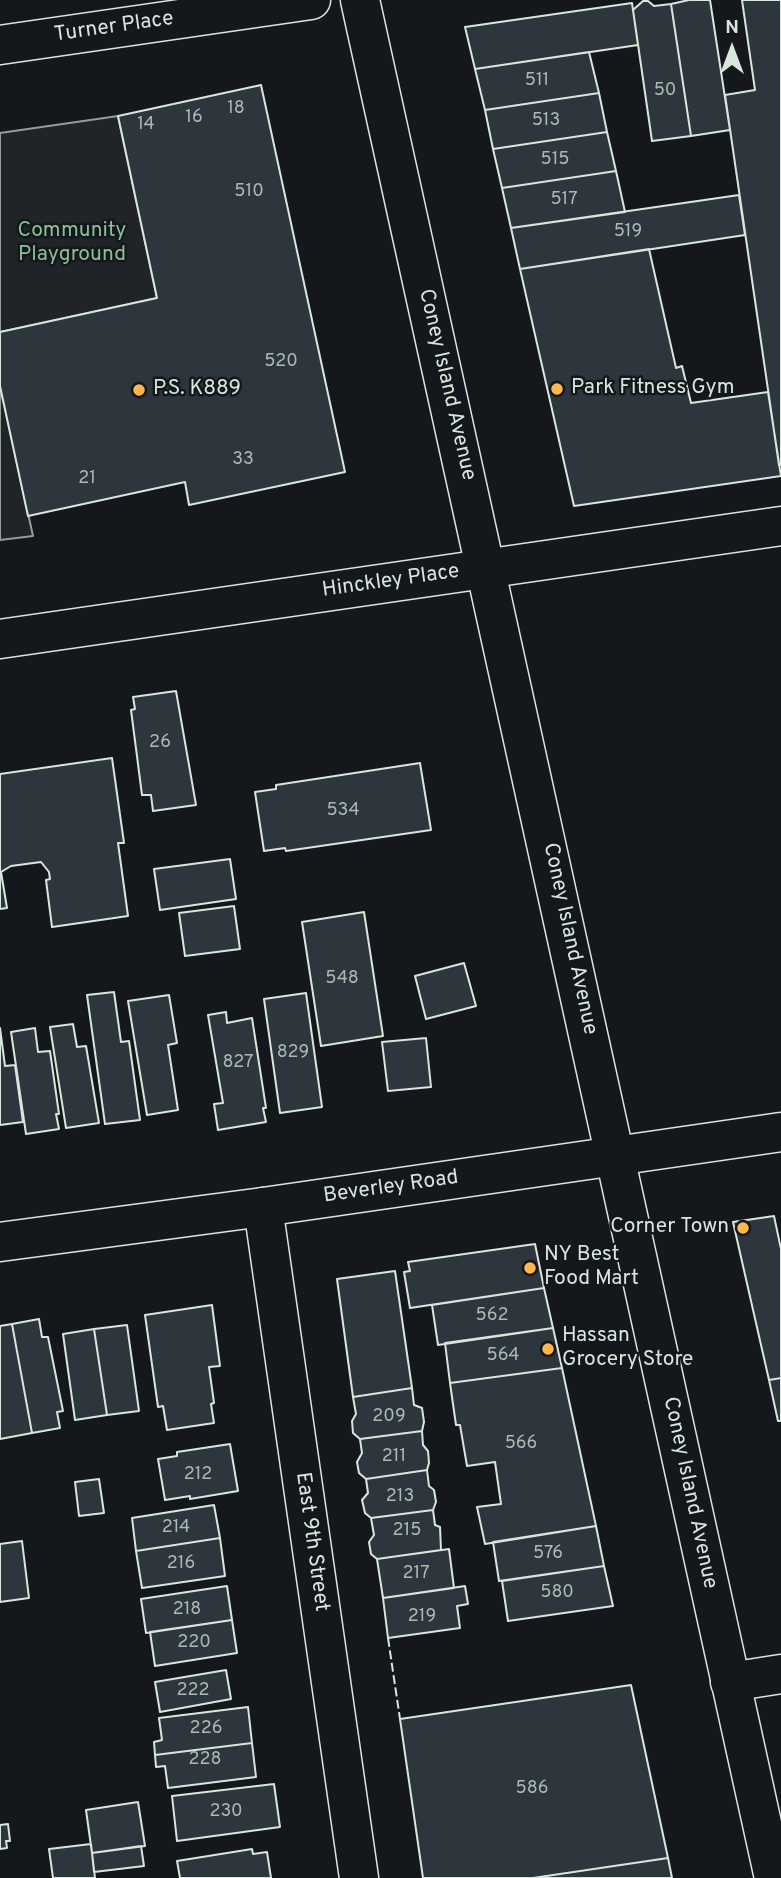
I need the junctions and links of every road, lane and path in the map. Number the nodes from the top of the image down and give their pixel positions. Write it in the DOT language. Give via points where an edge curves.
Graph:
graph roads {
  1 [pos="311,0"];
  2 [pos="360,0"];
  3 [pos="0,44"];
  4 [pos="781,526"];
  5 [pos="487,568"];
  6 [pos="0,639"];
  7 [pos="781,1132"];
  8 [pos="616,1155"];
  9 [pos="263,1207"];
  10 [pos="0,1242"];
  11 [pos="781,1674"];
  12 [pos="730,1682"];
  13 [pos="359,1878"];
  14 [pos="774,1878"];
  1 -- 3 [label="street, Turner Place"];
  2 -- 5 [label="street, Coney Island Avenue"];
  4 -- 5 [label="street, Hinckley Place"];
  5 -- 6 [label="street, Hinckley Place"];
  5 -- 8 [label="street, Coney Island Avenue"];
  7 -- 8 [label="street, Beverley Road"];
  8 -- 9 [label="street, Beverley Road"];
  8 -- 12 [label="street, Coney Island Avenue"];
  9 -- 10 [label="street, Beverley Road"];
  9 -- 13 [label="street, East 9th Street"];
  11 -- 12 [label="street"];
  12 -- 14 [label="street, Coney Island Avenue"];
}
